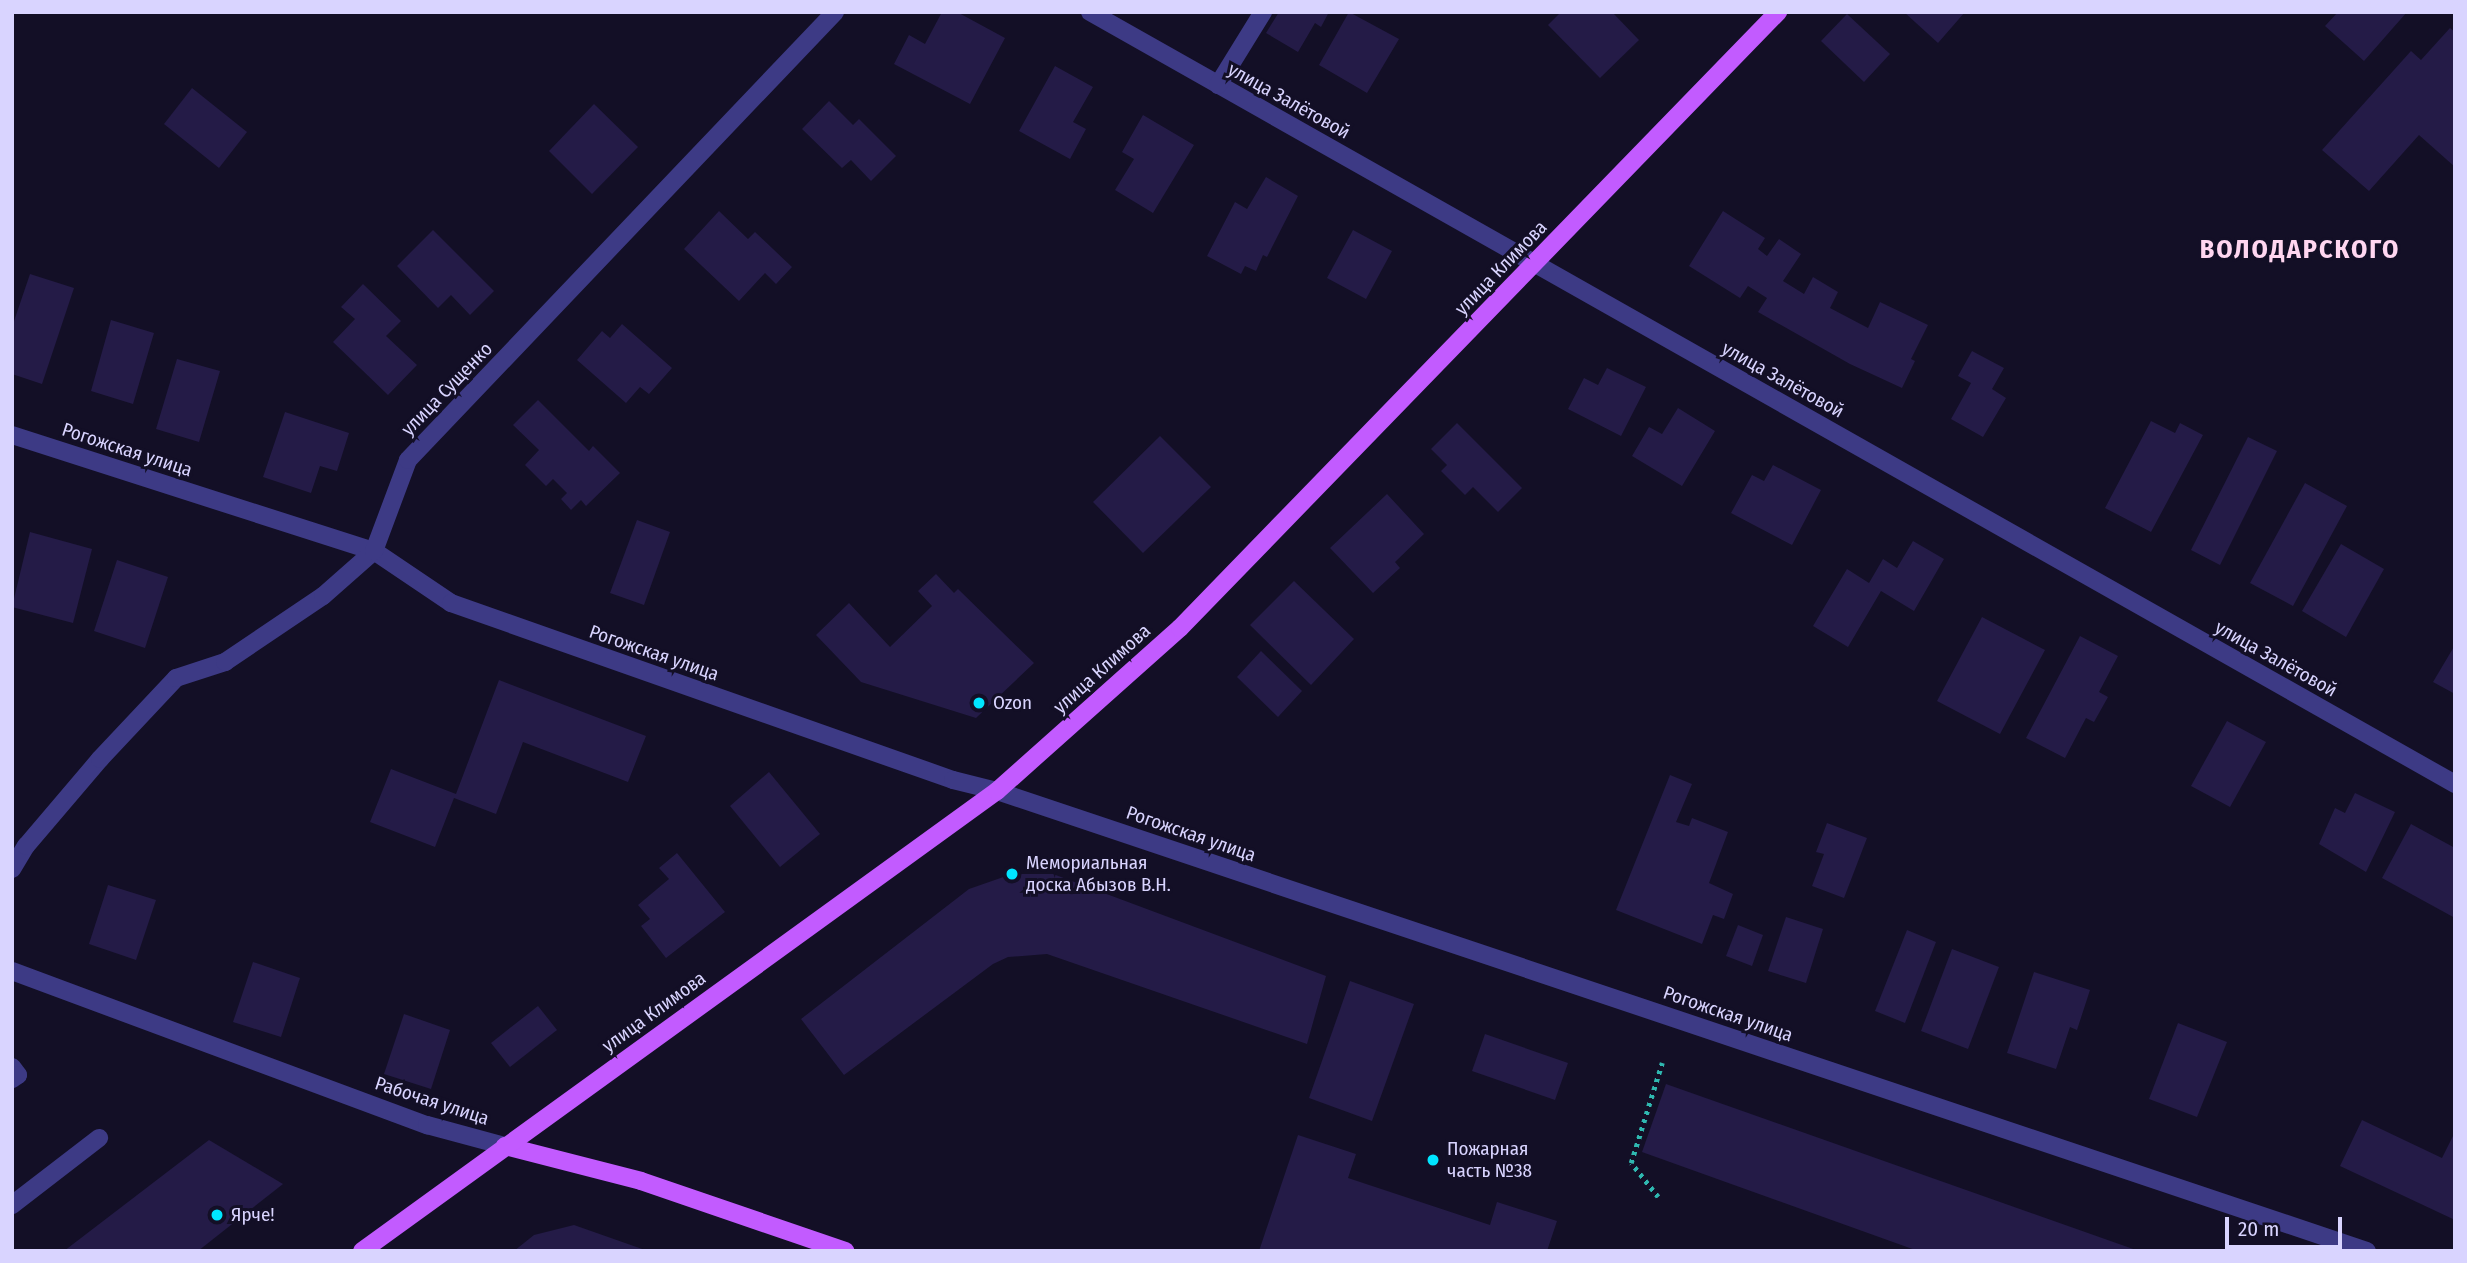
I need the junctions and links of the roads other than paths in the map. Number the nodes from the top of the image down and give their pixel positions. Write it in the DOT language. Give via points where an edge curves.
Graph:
graph roads {
  1 [pos="835,12"];
  2 [pos="1090,12"];
  3 [pos="1263,12"];
  4 [pos="1778,12"];
  5 [pos="1218,85"];
  6 [pos="1535,263"];
  7 [pos="12,435"];
  8 [pos="374,551"];
  9 [pos="2455,784"];
  10 [pos="997,791"];
  11 [pos="12,869"];
  12 [pos="12,971"];
  13 [pos="12,1067"];
  14 [pos="12,1079"];
  15 [pos="99,1138"];
  16 [pos="505,1146"];
  17 [pos="12,1205"];
  18 [pos="362,1251"];
  19 [pos="845,1251"];
  20 [pos="2367,1251"];
  1 -- 8 [label="street, улица Сущенко" via="408,460"];
  2 -- 5 [label="street, улица Залётовой"];
  3 -- 5 [label="street"];
  4 -- 6 [label="main road, улица Климова"];
  5 -- 6 [label="street, улица Залётовой"];
  6 -- 9 [label="street, улица Залётовой"];
  6 -- 10 [label="main road, улица Климова" via="1180,628"];
  7 -- 8 [label="street, Рогожская улица"];
  8 -- 10 [label="street, Рогожская улица" via="451,604 953,780"];
  8 -- 11 [label="street, улица Сущенко" via="323,596 225,662 176,678 92,769"];
  10 -- 16 [label="main road, улица Климова"];
  10 -- 20 [label="street, Рогожская улица"];
  12 -- 16 [label="street, Рабочая улица" via="427,1125"];
  13 -- 14 [label="street" via="18,1075"];
  15 -- 17 [label="street"];
  16 -- 18 [label="main road, улица Климова"];
  16 -- 19 [label="main road, Рабочая улица" via="641,1181"];
}
